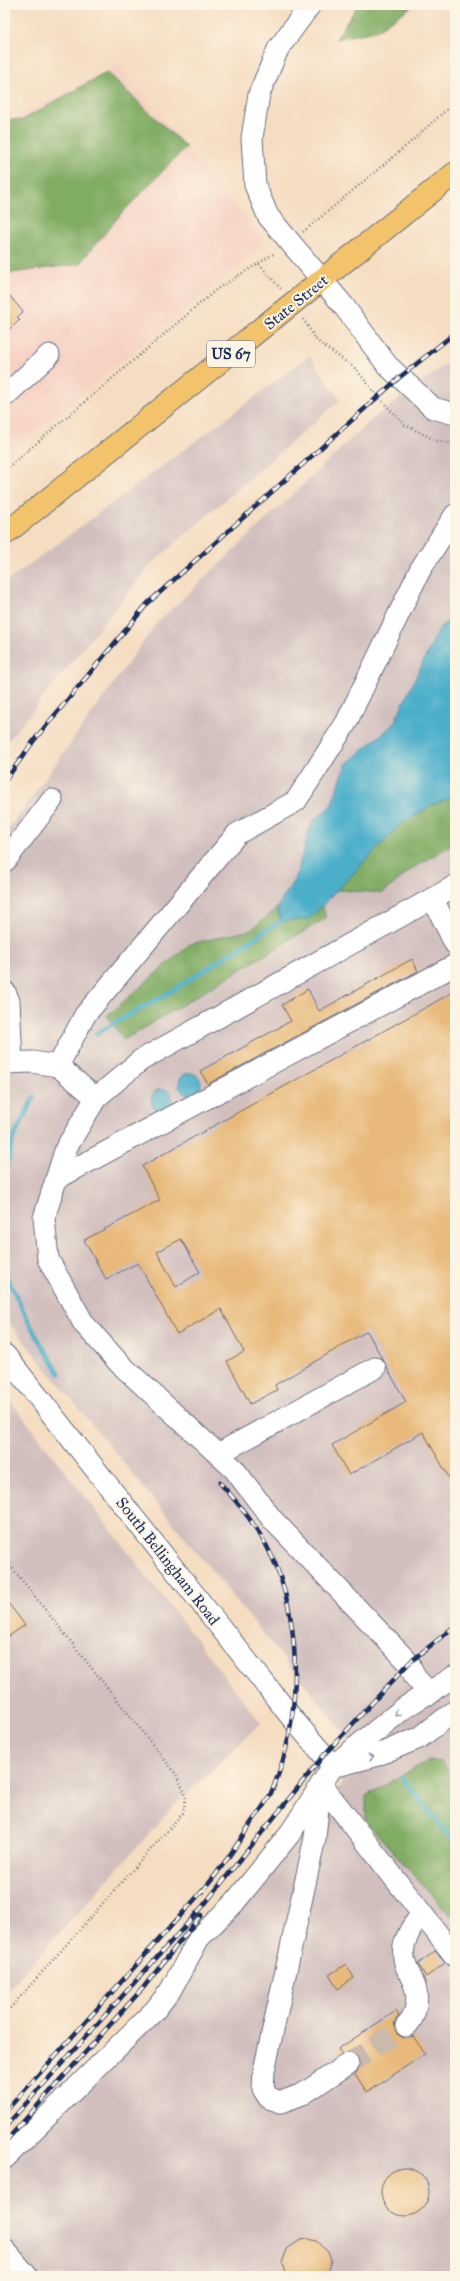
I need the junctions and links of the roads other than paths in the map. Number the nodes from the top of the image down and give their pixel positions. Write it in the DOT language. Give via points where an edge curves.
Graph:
graph roads {
  1 [pos="310,5"];
  2 [pos="455,173"];
  3 [pos="322,281"];
  4 [pos="50,355"];
  5 [pos="5,396"];
  6 [pos="455,414"];
  7 [pos="455,515"];
  8 [pos="5,534"];
  9 [pos="52,800"];
  10 [pos="5,861"];
  11 [pos="455,886"];
  12 [pos="433,898"];
  13 [pos="455,944"];
  14 [pos="455,965"];
  15 [pos="5,992"];
  16 [pos="8,1062"];
  17 [pos="58,1066"];
  18 [pos="96,1098"];
  19 [pos="56,1179"];
  20 [pos="5,1355"];
  21 [pos="375,1368"];
  22 [pos="218,1454"];
  23 [pos="455,1676"];
  24 [pos="430,1694"];
  25 [pos="455,1711"];
  26 [pos="333,1766"];
  27 [pos="321,1784"];
  28 [pos="422,1914"];
  29 [pos="455,1956"];
  30 [pos="406,2026"];
  31 [pos="348,2064"];
  32 [pos="5,2158"];
  33 [pos="5,2250"];
  34 [pos="27,2276"];
  1 -- 3 [label="street" via="278,49 259,94 252,138 255,185 268,216"];
  2 -- 3 [label="main road, State Street / US 67"];
  3 -- 6 [label="street" via="387,365 433,408"];
  3 -- 8 [label="main road, State Street / US 67"];
  4 -- 5 [label="street"];
  7 -- 17 [label="street" via="420,570 346,723 296,801 237,834 84,1015"];
  9 -- 10 [label="street"];
  11 -- 12 [label="street"];
  12 -- 13 [label="street"];
  12 -- 18 [label="street" via="141,1060"];
  14 -- 19 [label="street"];
  15 -- 16 [label="street" via="9,1001"];
  16 -- 17 [label="street"];
  17 -- 18 [label="street"];
  18 -- 19 [label="street" via="66,1148"];
  19 -- 22 [label="street" via="44,1218 48,1260 84,1324 120,1363"];
  20 -- 26 [label="street, South Bellingham Road" via="292,1718"];
  21 -- 22 [label="street"];
  22 -- 24 [label="street" via="234,1469 272,1519 409,1663 415,1677"];
  23 -- 24 [label="street"];
  24 -- 26 [label="street, one-way" via="404,1708"];
  26 -- 25 [label="street, one-way" via="375,1756 418,1738"];
  26 -- 27 [label="street"];
  27 -- 28 [label="street"];
  27 -- 31 [label="street" via="315,1838 265,2063 263,2089 269,2098 281,2102 303,2094"];
  27 -- 32 [label="street" via="289,1835 234,1903 199,1938 170,1991 155,2010"];
  28 -- 29 [label="street"];
  28 -- 30 [label="street" via="409,1929 404,1947 405,1969 416,1991 415,2013"];
  33 -- 34 [label="street"];
}
